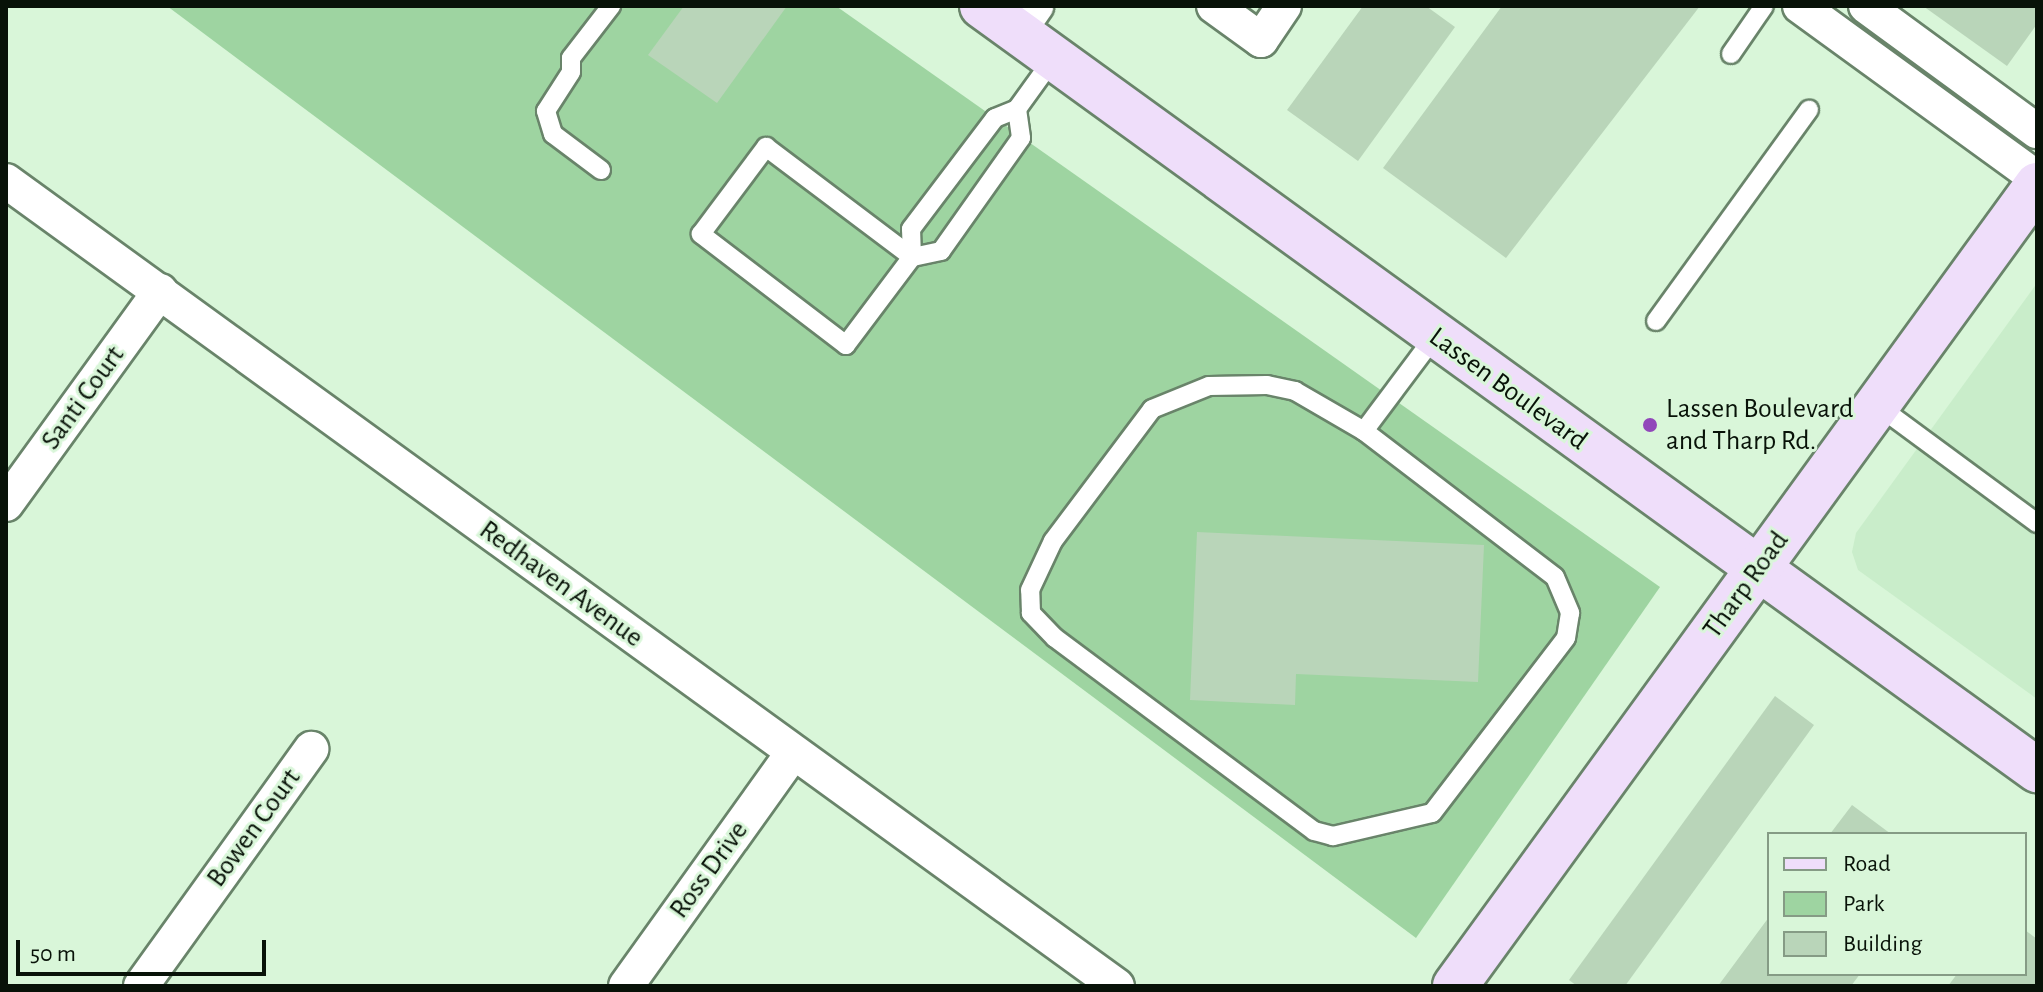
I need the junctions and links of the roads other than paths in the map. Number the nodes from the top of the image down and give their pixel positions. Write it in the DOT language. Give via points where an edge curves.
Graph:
graph roads {
  1 [pos="611,6"];
  2 [pos="982,6"];
  3 [pos="1214,6"];
  4 [pos="1284,6"];
  5 [pos="1764,6"];
  6 [pos="1800,6"];
  7 [pos="1866,6"];
  8 [pos="1027,19"];
  9 [pos="1731,54"];
  10 [pos="1053,59"];
  11 [pos="1017,109"];
  12 [pos="1809,110"];
  13 [pos="2037,131"];
  14 [pos="601,170"];
  15 [pos="2037,178"];
  16 [pos="6,181"];
  17 [pos="2037,185"];
  18 [pos="912,257"];
  19 [pos="160,291"];
  20 [pos="1656,321"];
  21 [pos="1435,336"];
  22 [pos="1877,405"];
  23 [pos="1364,431"];
  24 [pos="6,504"];
  25 [pos="2037,523"];
  26 [pos="1757,568"];
  27 [pos="311,749"];
  28 [pos="793,753"];
  29 [pos="2037,770"];
  30 [pos="141,986"];
  31 [pos="626,986"];
  32 [pos="1117,986"];
  33 [pos="1455,986"];
  1 -- 14 [label="lane" via="571,58 571,72 546,111 553,134"];
  2 -- 8 [label="street, Lassen Boulevard"];
  3 -- 4 [label="street" via="1261,40"];
  5 -- 9 [label="lane"];
  6 -- 15 [label="street"];
  7 -- 13 [label="street"];
  8 -- 10 [label="street, Lassen Boulevard"];
  10 -- 11 [label="lane"];
  10 -- 21 [label="street, Lassen Boulevard"];
  11 -- 18 [label="lane" via="995,118 911,229"];
  11 -- 18 [label="lane" via="1021,138 941,251"];
  12 -- 20 [label="lane"];
  16 -- 19 [label="street, Redhaven Avenue"];
  17 -- 22 [label="street, Tharp Road"];
  18 -- 18 [label="lane" via="846,345 701,234 766,147"];
  19 -- 24 [label="street, Santi Court"];
  19 -- 28 [label="street, Redhaven Avenue"];
  21 -- 23 [label="lane"];
  21 -- 26 [label="street, Lassen Boulevard"];
  22 -- 25 [label="lane"];
  22 -- 26 [label="street, Tharp Road"];
  23 -- 23 [label="lane" via="1295,391 1267,385 1178,394 1140,419 1053,541 1030,590 1031,613 1055,638 1314,831 1333,836 1432,813 1566,638 1570,613 1555,577"];
  26 -- 29 [label="street, Lassen Boulevard"];
  26 -- 33 [label="street, Tharp Road"];
  27 -- 30 [label="street, Bowen Court"];
  28 -- 31 [label="street, Ross Drive"];
  28 -- 32 [label="street, Redhaven Avenue"];
}
